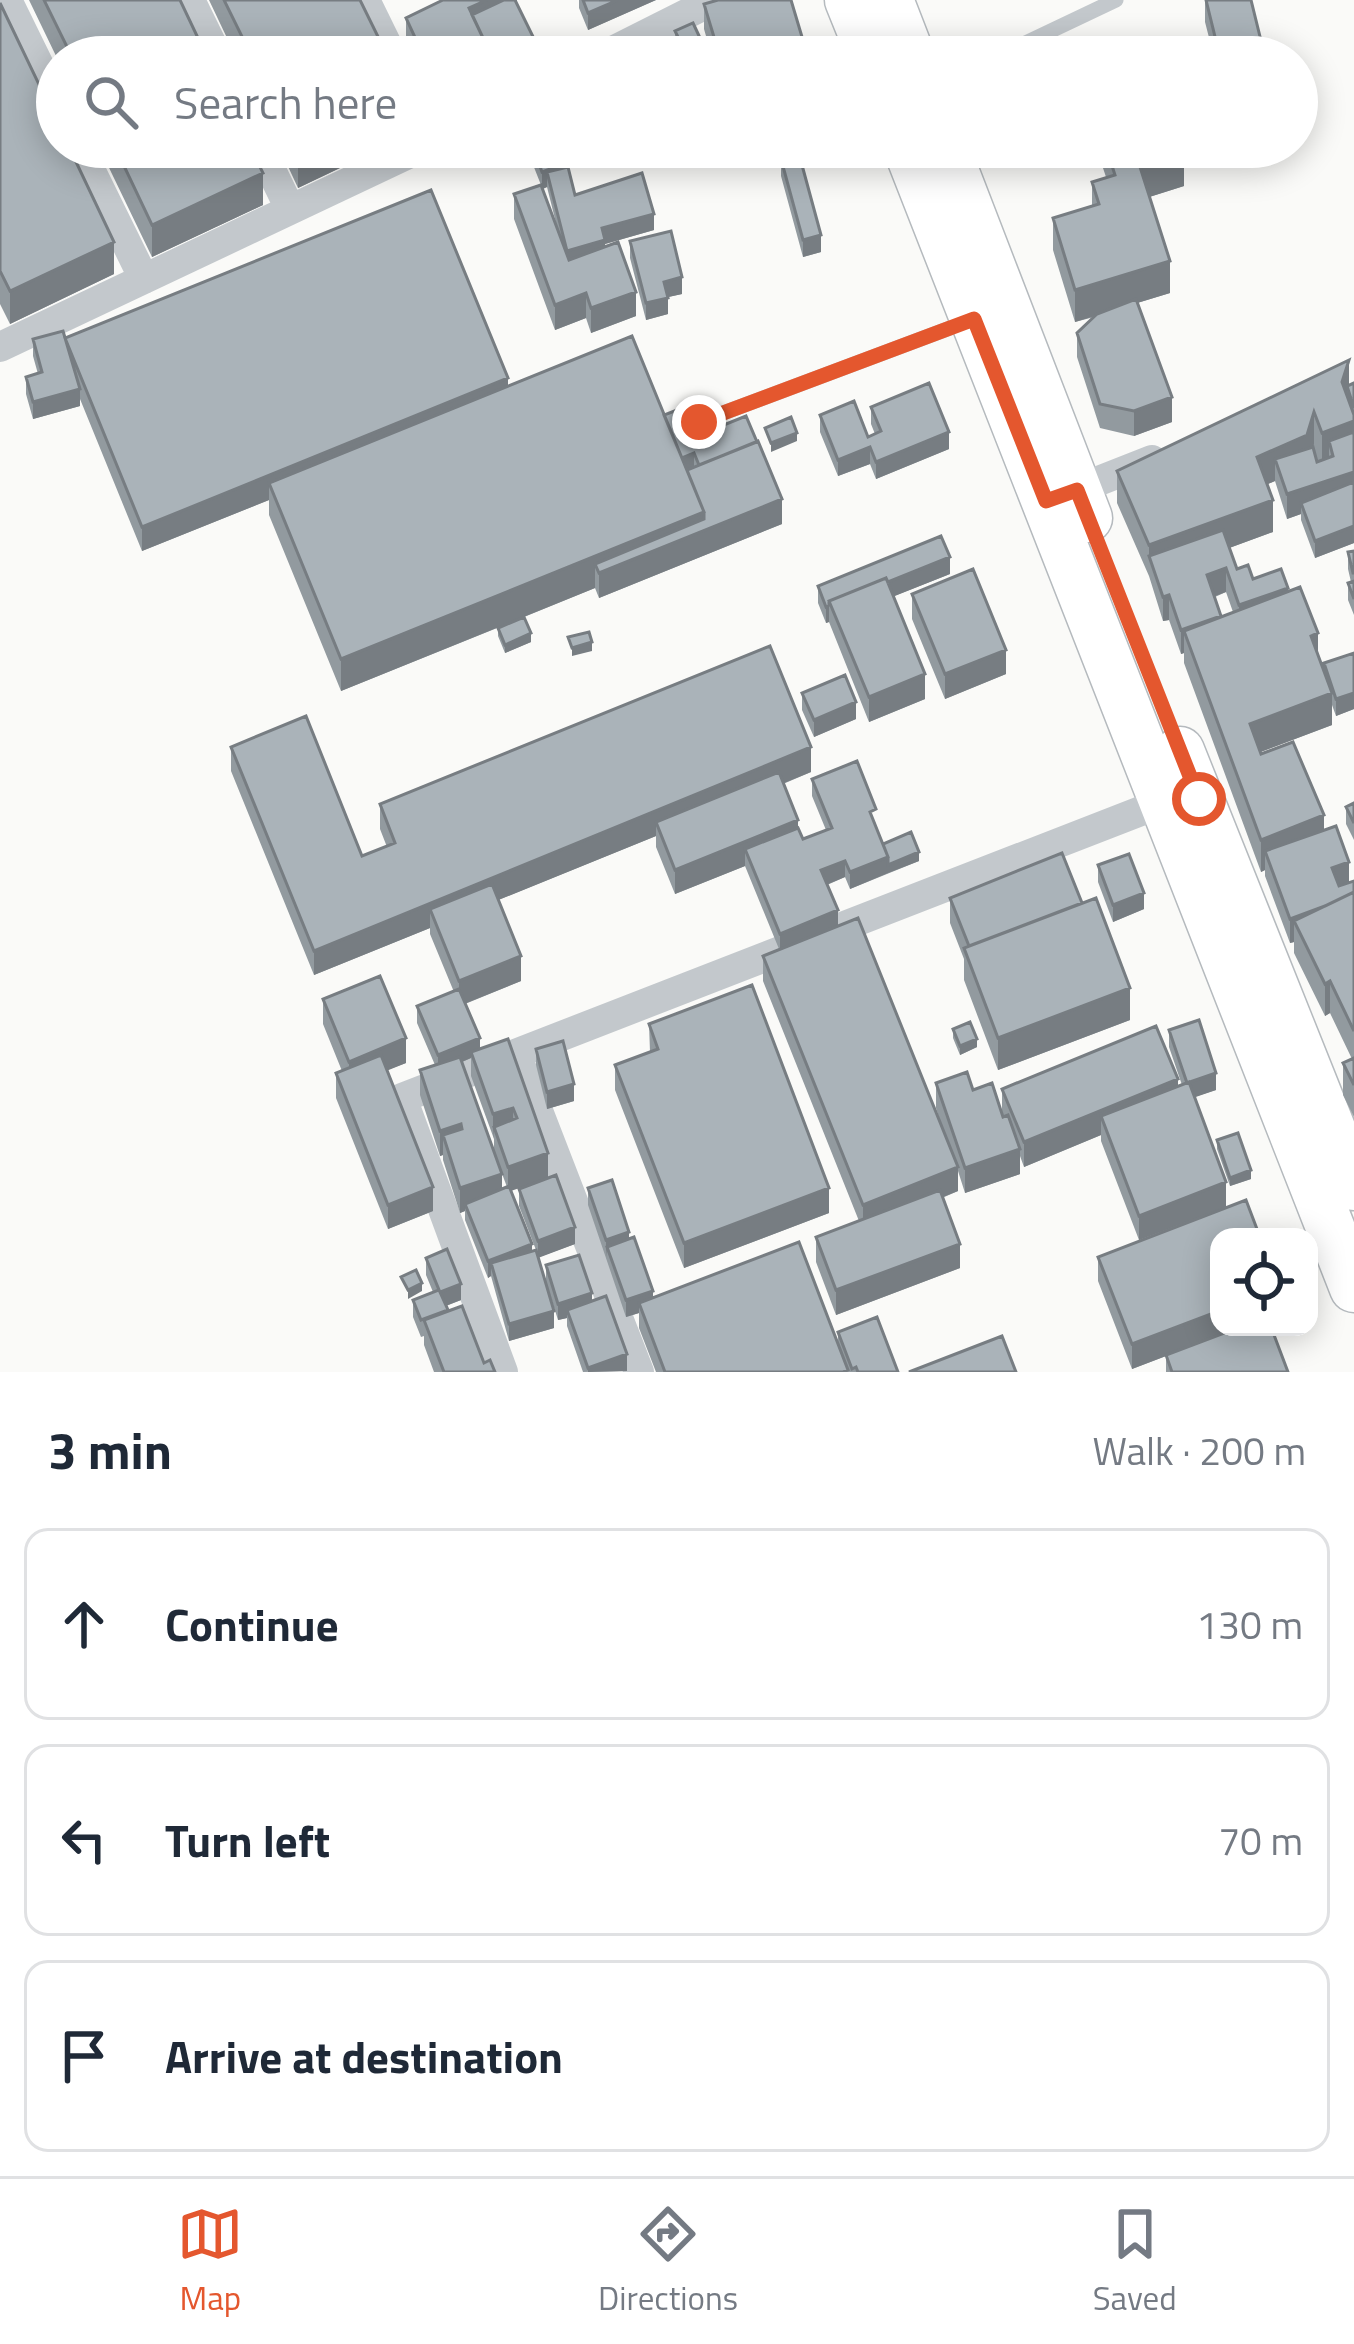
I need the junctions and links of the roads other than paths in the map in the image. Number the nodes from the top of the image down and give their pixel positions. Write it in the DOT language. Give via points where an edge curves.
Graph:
graph roads {
  1 [pos="7,0"];
  2 [pos="190,0"];
  3 [pos="365,0"];
  4 [pos="714,0"];
  5 [pos="850,0"];
  6 [pos="889,0"];
  7 [pos="1116,0"];
  8 [pos="208,36"];
  9 [pos="383,36"];
  10 [pos="643,36"];
  11 [pos="864,36"];
  12 [pos="902,36"];
  13 [pos="1040,36"];
  14 [pos="36,59"];
  15 [pos="89,168"];
  16 [pos="270,168"];
  17 [pos="378,168"];
  18 [pos="915,168"];
  19 [pos="953,168"];
  20 [pos="290,209"];
  21 [pos="144,279"];
  22 [pos="974,319"];
  23 [pos="0,347"];
  24 [pos="699,422"];
  25 [pos="1184,447"];
  26 [pos="1062,496"];
  27 [pos="1164,802"];
  28 [pos="517,1054"];
  29 [pos="1354,1186"];
  30 [pos="1354,1288"];
  31 [pos="503,1372"];
  32 [pos="640,1372"];
  1 -- 14 [label="street"];
  2 -- 8 [label="street"];
  3 -- 9 [label="street"];
  4 -- 10 [label="street"];
  5 -- 11 [label="main road"];
  6 -- 12 [label="main road"];
  7 -- 13 [label="lane"];
  15 -- 21 [label="street"];
  16 -- 20 [label="street"];
  17 -- 20 [label="street"];
  18 -- 22 [label="main road"];
  19 -- 26 [label="main road"];
  20 -- 21 [label="street"];
  21 -- 23 [label="street"];
  22 -- 24 [label="lane"];
  22 -- 26 [label="main road"];
  25 -- 26 [label="street"];
  26 -- 27 [label="main road"];
  26 -- 29 [label="main road"];
  27 -- 28 [label="street"];
  27 -- 30 [label="main road"];
  28 -- 31 [label="street" via="402,1098"];
  28 -- 32 [label="street"];
}
